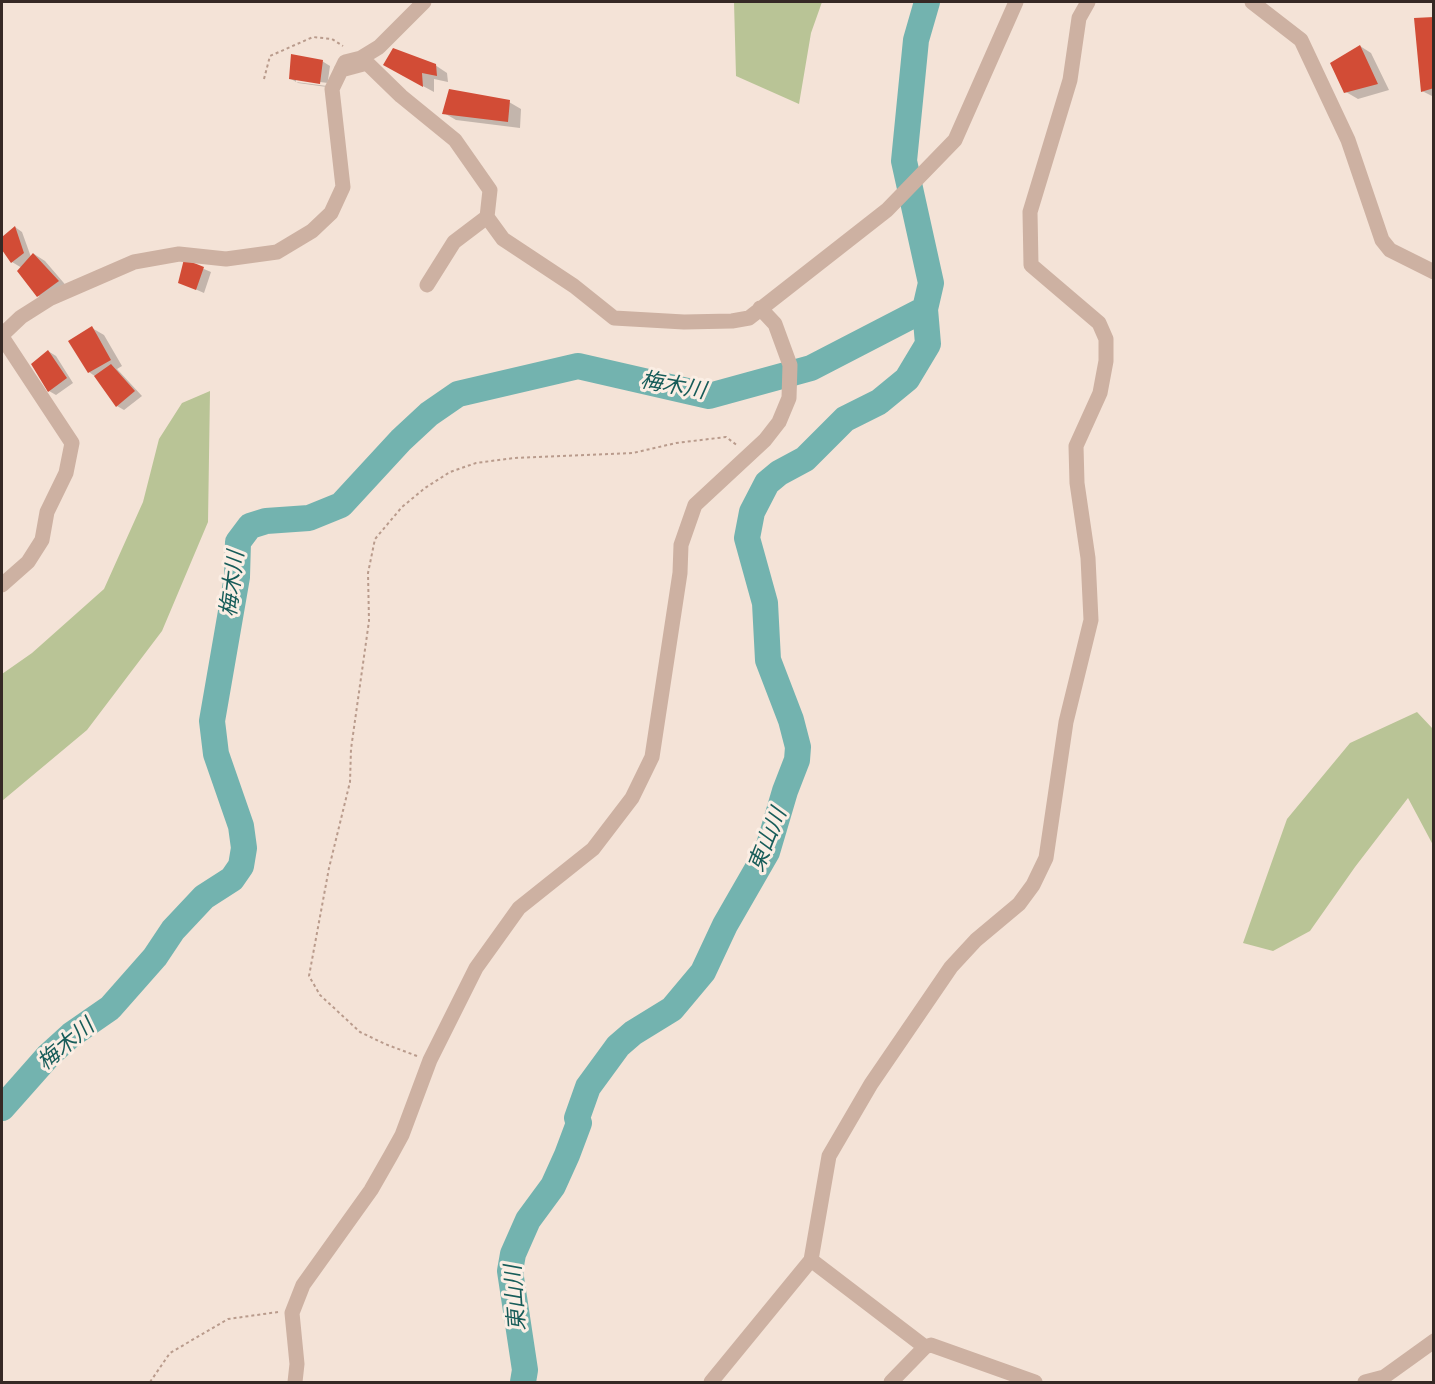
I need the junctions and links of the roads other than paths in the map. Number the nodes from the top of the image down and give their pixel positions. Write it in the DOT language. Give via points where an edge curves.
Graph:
graph roads {
  1 [pos="424,2"];
  2 [pos="1016,2"];
  3 [pos="1088,2"];
  4 [pos="1252,2"];
  5 [pos="341,70"];
  6 [pos="487,217"];
  7 [pos="1434,272"];
  8 [pos="427,285"];
  9 [pos="760,308"];
  10 [pos="2,336"];
  11 [pos="2,585"];
  12 [pos="811,1260"];
  13 [pos="1434,1341"];
  14 [pos="925,1347"];
  15 [pos="295,1383"];
  16 [pos="711,1383"];
  17 [pos="891,1383"];
  18 [pos="1035,1383"];
  19 [pos="1365,1383"];
  1 -- 5 [label="street" via="379,47 345,62"];
  2 -- 9 [label="street" via="955,140 887,210"];
  3 -- 12 [label="street" via="1079,18 1070,80 1030,212 1031,265 1099,323 1106,339 1100,393 1076,446 1091,620 1066,723 1046,858 1018,904 951,967 860,1102 829,1156"];
  4 -- 7 [label="street" via="1301,40 1348,140 1382,240 1390,250"];
  5 -- 6 [label="street" via="367,63 400,96 455,140 490,190"];
  5 -- 10 [label="street" via="332,89 343,187 331,213 312,231 277,252 226,259 179,254 134,262 51,298 21,317"];
  6 -- 8 [label="street" via="454,242"];
  6 -- 9 [label="street" via="503,239 614,318 732,321 749,318"];
  9 -- 15 [label="street" via="775,324 790,364 789,398 779,422 749,456 695,505 681,545 652,757 632,798 593,849 519,908 476,968 430,1060 402,1135 371,1190 303,1285 292,1313"];
  10 -- 11 [label="street" via="72,443 66,473 46,512 42,540 28,562"];
  12 -- 14 [label="street"];
  12 -- 16 [label="street"];
  13 -- 19 [label="street" via="1384,1377"];
  14 -- 17 [label="street"];
  14 -- 18 [label="street" via="940,1346"];
}
